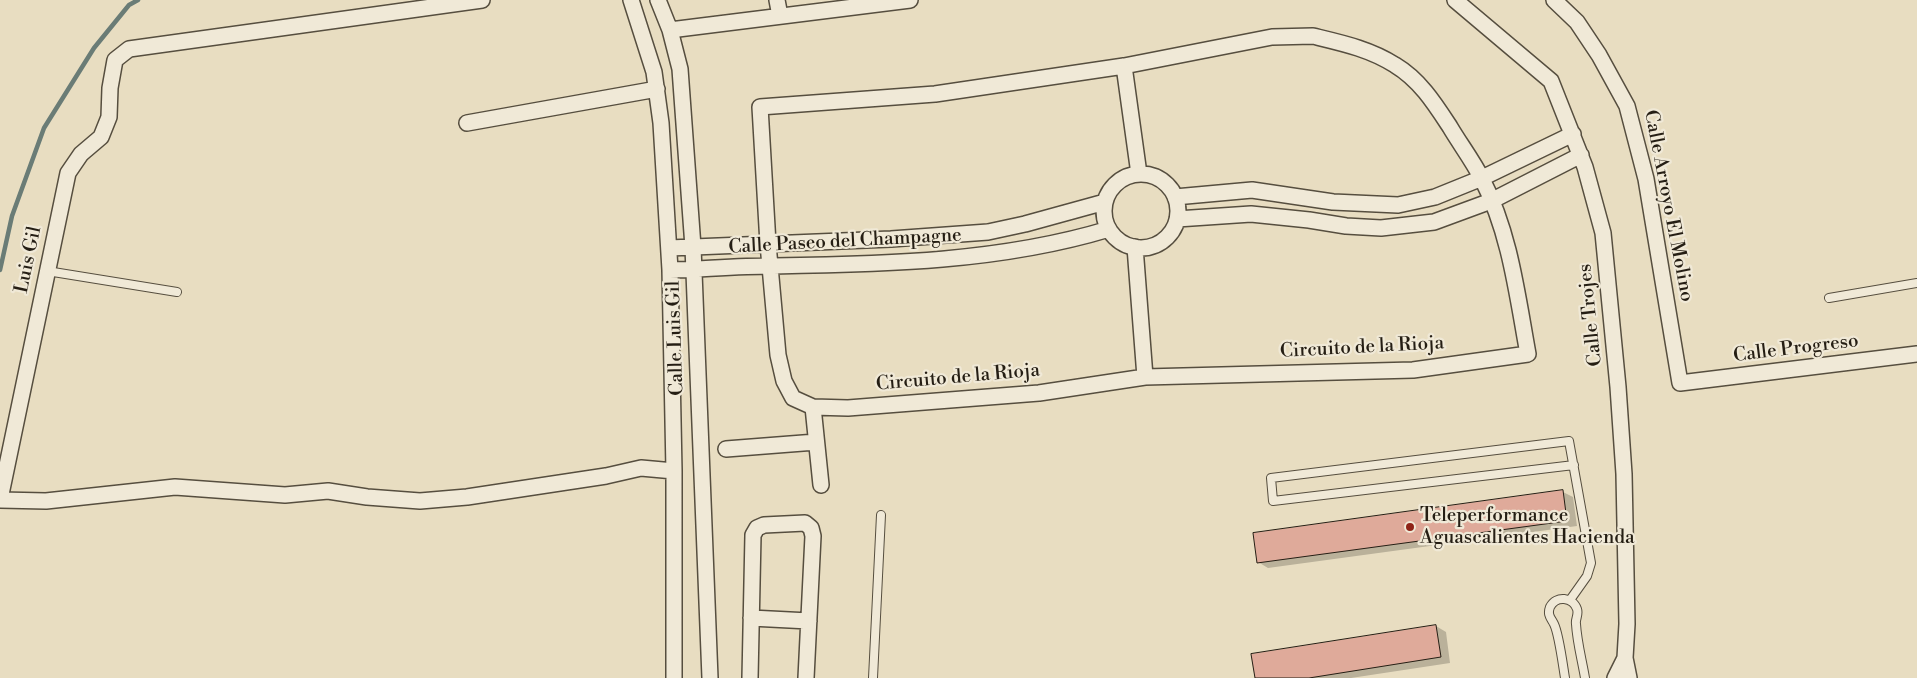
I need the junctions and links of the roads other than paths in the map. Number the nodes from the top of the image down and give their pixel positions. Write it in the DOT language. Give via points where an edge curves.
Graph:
graph roads {
  1 [pos="482,0"];
  2 [pos="631,0"];
  3 [pos="658,0"];
  4 [pos="777,0"];
  5 [pos="910,0"];
  6 [pos="1455,0"];
  7 [pos="1560,2"];
  8 [pos="780,16"];
  9 [pos="670,30"];
  10 [pos="1124,66"];
  11 [pos="657,89"];
  12 [pos="467,123"];
  13 [pos="1573,134"];
  14 [pos="1581,154"];
  15 [pos="1139,174"];
  16 [pos="1482,178"];
  17 [pos="1175,196"];
  18 [pos="1491,201"];
  19 [pos="1105,202"];
  20 [pos="1177,219"];
  21 [pos="1109,229"];
  22 [pos="768,244"];
  23 [pos="693,247"];
  24 [pos="1135,247"];
  25 [pos="669,248"];
  26 [pos="770,266"];
  27 [pos="670,270"];
  28 [pos="694,270"];
  29 [pos="47,271"];
  30 [pos="1917,283"];
  31 [pos="177,292"];
  32 [pos="1830,298"];
  33 [pos="1917,354"];
  34 [pos="1145,376"];
  35 [pos="1680,383"];
  36 [pos="813,407"];
  37 [pos="816,442"];
  38 [pos="726,449"];
  39 [pos="1574,465"];
  40 [pos="674,471"];
  41 [pos="821,485"];
  42 [pos="0,500"];
  43 [pos="881,515"];
  44 [pos="1570,600"];
  45 [pos="751,618"];
  46 [pos="809,621"];
  47 [pos="1626,658"];
  48 [pos="674,678"];
  49 [pos="710,678"];
  50 [pos="750,678"];
  51 [pos="806,678"];
  52 [pos="873,678"];
  53 [pos="1565,678"];
  54 [pos="1585,678"];
  55 [pos="1615,678"];
  56 [pos="1629,678"];
  1 -- 29 [label="street, Luis Gil" via="129,49 115,60 109,117 101,137 81,154 68,173"];
  2 -- 11 [label="street, Calle Luis Gil"];
  3 -- 9 [label="street, Calle Luis Gil"];
  4 -- 8 [label="street"];
  5 -- 8 [label="street"];
  6 -- 13 [label="street, Calle Trojes" via="1547,76"];
  7 -- 35 [label="street, Calle Arroyo El Molino" via="1600,55 1627,106 1646,179"];
  8 -- 9 [label="street"];
  9 -- 23 [label="street, Calle Luis Gil" via="680,69"];
  10 -- 15 [label="street"];
  10 -- 16 [label="street, Circuito de la Rioja" via="1272,37 1314,36 1349,44 1397,66 1421,86"];
  10 -- 22 [label="street, Circuito de la Rioja" via="935,94 760,107"];
  11 -- 12 [label="street"];
  11 -- 25 [label="street, Calle Luis Gil"];
  13 -- 14 [label="street, Calle Trojes"];
  13 -- 16 [label="street"];
  14 -- 18 [label="street"];
  14 -- 47 [label="street, Calle Trojes" via="1603,233 1618,387 1624,474"];
  15 -- 17 [label="street" via="1160,179"];
  15 -- 19 [label="street" via="1117,182"];
  16 -- 17 [label="street" via="1436,197 1398,205 1333,202 1252,190"];
  16 -- 18 [label="street, Circuito de la Rioja"];
  17 -- 20 [label="street"];
  18 -- 20 [label="street" via="1434,222 1381,228 1252,214"];
  18 -- 34 [label="street, Circuito de la Rioja" via="1509,248 1528,354 1413,370"];
  19 -- 21 [label="street"];
  19 -- 22 [label="street, Calle Paseo del Champagne" via="988,232 890,240"];
  20 -- 24 [label="street" via="1162,241 1147,247"];
  21 -- 24 [label="street" via="1116,238"];
  21 -- 26 [label="street, Calle Paseo del Champagne" via="1037,246 931,260"];
  22 -- 23 [label="street, Calle Paseo del Champagne"];
  22 -- 26 [label="street, Circuito de la Rioja"];
  23 -- 25 [label="street, Calle Paseo del Champagne"];
  23 -- 28 [label="street, Calle Luis Gil"];
  24 -- 34 [label="street"];
  25 -- 27 [label="street, Calle Luis Gil"];
  26 -- 28 [label="street, Calle Paseo del Champagne"];
  26 -- 36 [label="street, Circuito de la Rioja" via="778,355 784,381 793,398"];
  27 -- 28 [label="street, Calle Paseo del Champagne"];
  27 -- 40 [label="street, Calle Luis Gil"];
  28 -- 49 [label="street, Calle Luis Gil"];
  29 -- 31 [label="lane"];
  29 -- 42 [label="street, Luis Gil"];
  30 -- 32 [label="lane"];
  33 -- 35 [label="street, Calle Progreso"];
  34 -- 36 [label="street, Circuito de la Rioja" via="1038,393 848,408"];
  36 -- 37 [label="street"];
  37 -- 38 [label="street"];
  37 -- 41 [label="street"];
  39 -- 39 [label="lane" via="1569,441 1271,478 1273,501"];
  39 -- 44 [label="lane" via="1591,563 1587,576"];
  40 -- 42 [label="street" via="641,468 485,495 420,501 328,491 285,495 174,487 46,501"];
  40 -- 48 [label="street, Calle Luis Gil"];
  43 -- 52 [label="lane"];
  44 -- 53 [label="lane" via="1556,600 1549,612"];
  44 -- 54 [label="lane" via="1578,612 1576,621"];
  45 -- 46 [label="street"];
  45 -- 46 [label="street" via="753,535 764,525 805,523 813,536"];
  45 -- 50 [label="street"];
  46 -- 51 [label="street"];
  47 -- 55 [label="street"];
  47 -- 56 [label="street, Calle Trojes"];
}
